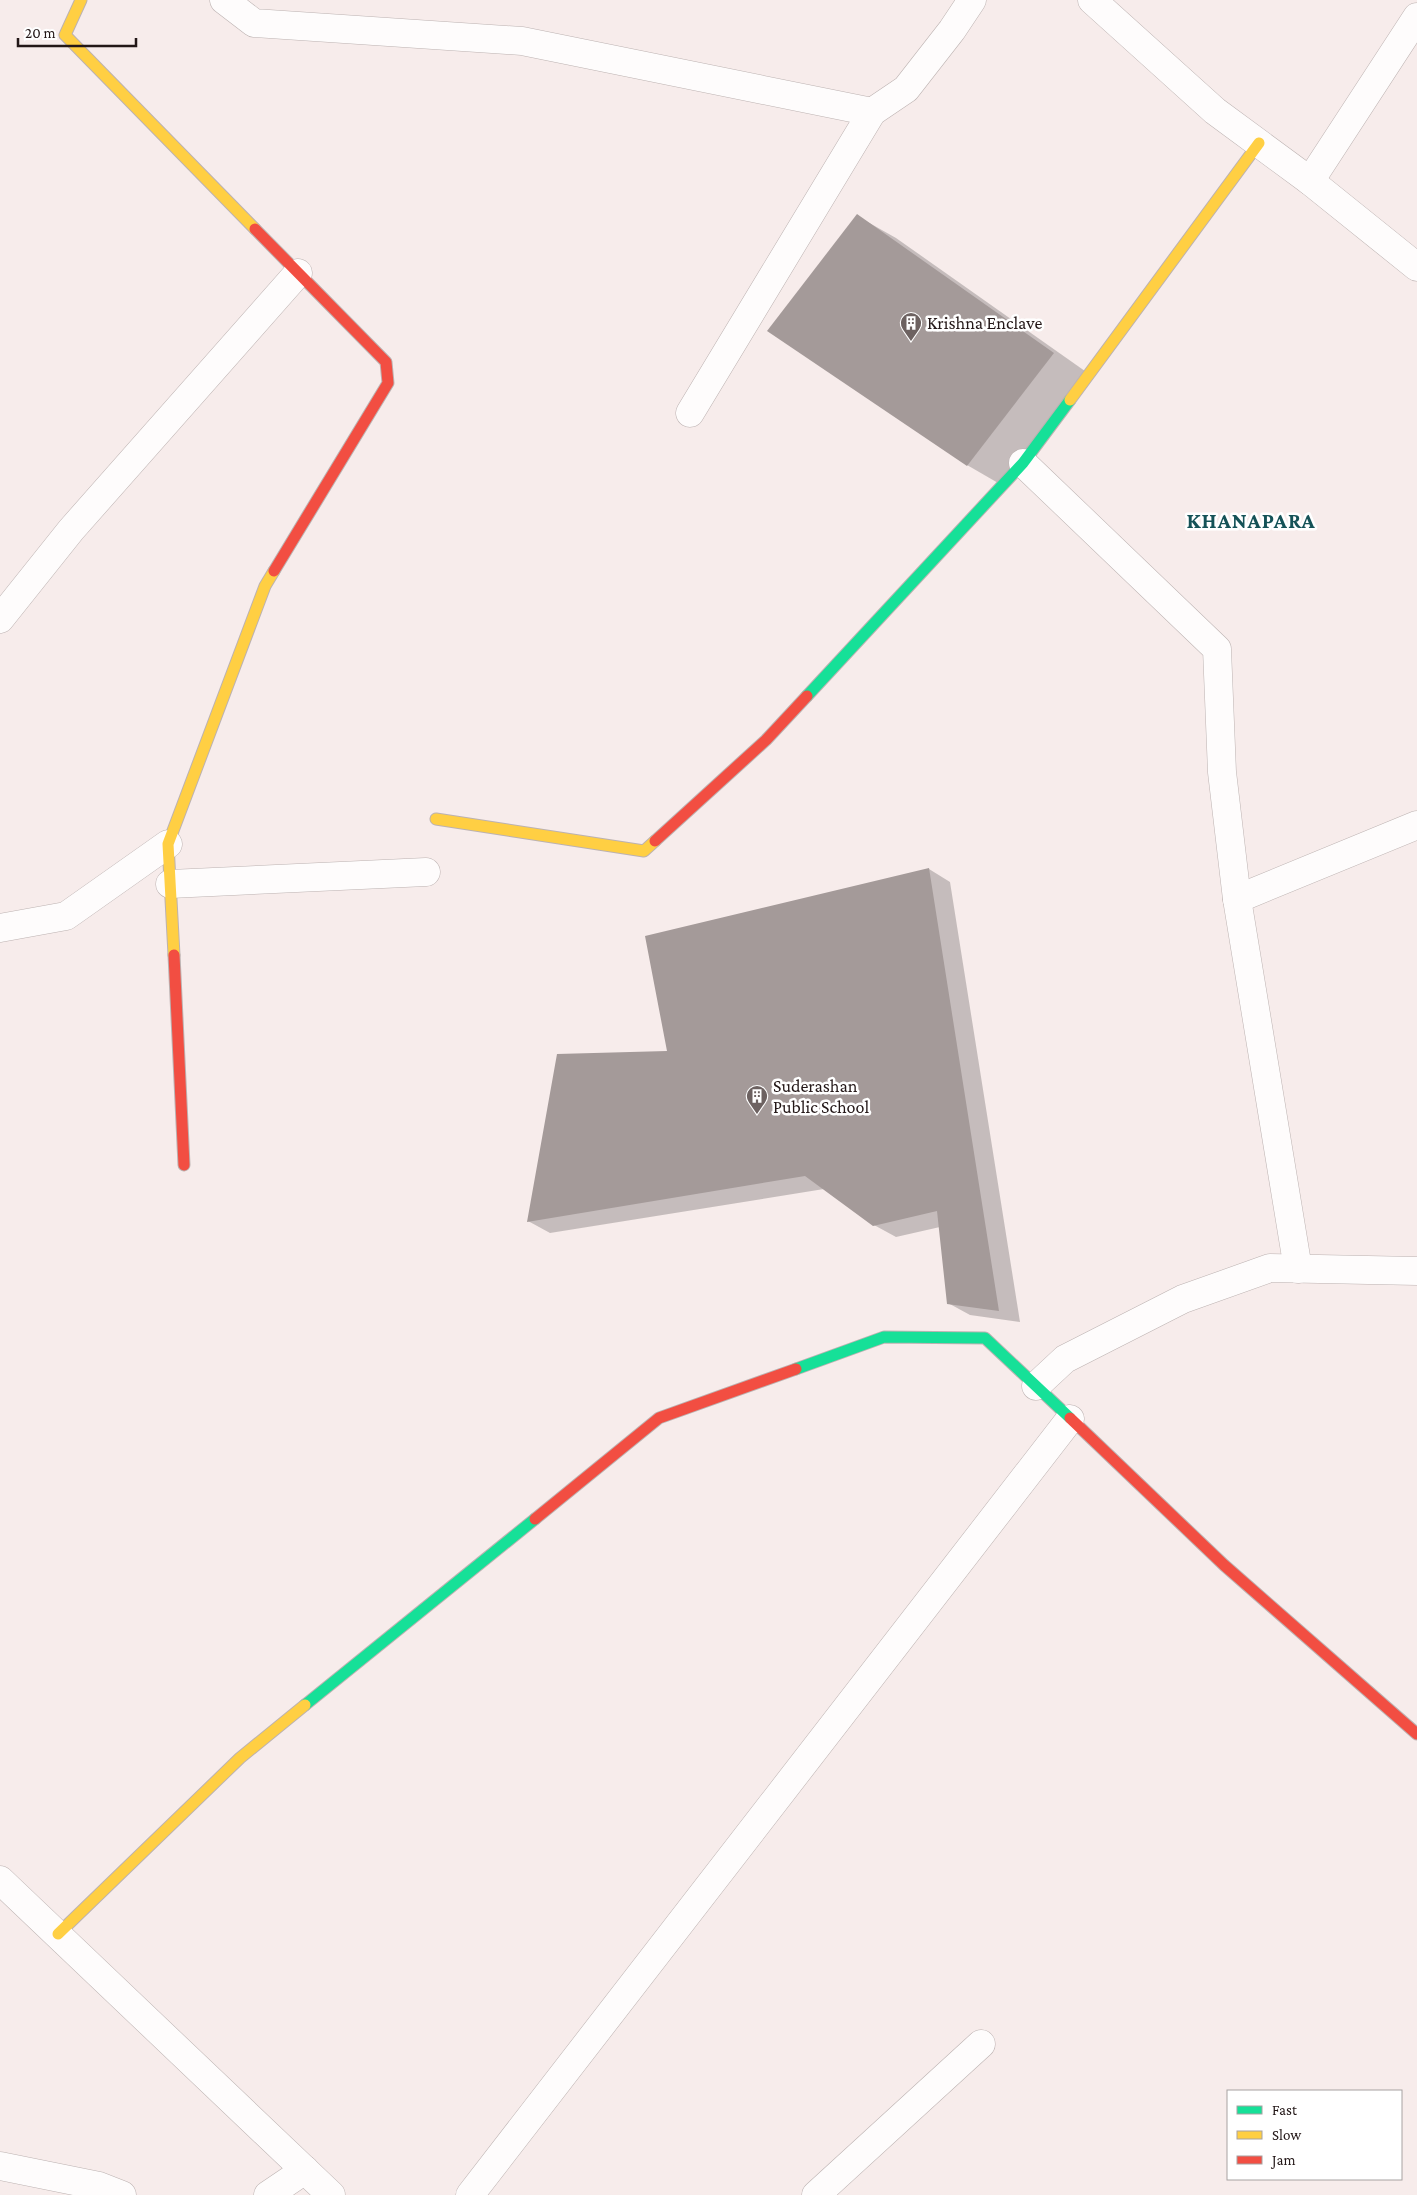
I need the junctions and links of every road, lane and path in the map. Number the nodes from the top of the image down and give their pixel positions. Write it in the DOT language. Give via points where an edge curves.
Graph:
graph roads {
  1 [pos="81,0"];
  2 [pos="224,0"];
  3 [pos="972,0"];
  4 [pos="1092,0"];
  5 [pos="1417,17"];
  6 [pos="872,112"];
  7 [pos="1259,144"];
  8 [pos="1310,181"];
  9 [pos="1417,267"];
  10 [pos="298,272"];
  11 [pos="690,413"];
  12 [pos="1023,463"];
  13 [pos="0,619"];
  14 [pos="436,819"];
  15 [pos="1417,825"];
  16 [pos="168,844"];
  17 [pos="426,872"];
  18 [pos="170,884"];
  19 [pos="1237,899"];
  20 [pos="0,928"];
  21 [pos="184,1165"];
  22 [pos="1298,1269"];
  23 [pos="1417,1271"];
  24 [pos="1036,1386"];
  25 [pos="1070,1419"];
  26 [pos="1417,1734"];
  27 [pos="0,1880"];
  28 [pos="58,1934"];
  29 [pos="980,2044"];
  30 [pos="0,2166"];
  31 [pos="305,2170"];
  32 [pos="122,2195"];
  33 [pos="268,2195"];
  34 [pos="331,2195"];
  35 [pos="470,2195"];
  36 [pos="816,2195"];
  1 -- 10 [label="street" via="65,35"];
  2 -- 6 [label="street" via="254,23 522,41"];
  3 -- 6 [label="street" via="906,89"];
  4 -- 7 [label="street" via="1215,111"];
  5 -- 8 [label="street"];
  6 -- 11 [label="street"];
  7 -- 8 [label="street"];
  7 -- 12 [label="street"];
  8 -- 9 [label="street"];
  10 -- 13 [label="street" via="71,530"];
  10 -- 16 [label="street" via="386,362 388,383 265,586"];
  12 -- 14 [label="street" via="766,740 644,851"];
  12 -- 19 [label="street" via="1217,649 1222,772"];
  15 -- 19 [label="street"];
  16 -- 18 [label="street"];
  16 -- 20 [label="street" via="66,916"];
  17 -- 18 [label="street"];
  18 -- 21 [label="street"];
  19 -- 22 [label="street"];
  22 -- 23 [label="street"];
  22 -- 24 [label="street" via="1270,1268 1183,1299 1065,1359"];
  24 -- 25 [label="street"];
  24 -- 28 [label="street" via="985,1338 884,1337 659,1418 240,1758"];
  25 -- 26 [label="street" via="1224,1565"];
  25 -- 35 [label="street"];
  27 -- 28 [label="street"];
  28 -- 31 [label="street"];
  29 -- 36 [label="street"];
  30 -- 32 [label="street" via="99,2186"];
  31 -- 33 [label="street"];
  31 -- 34 [label="street"];
}
